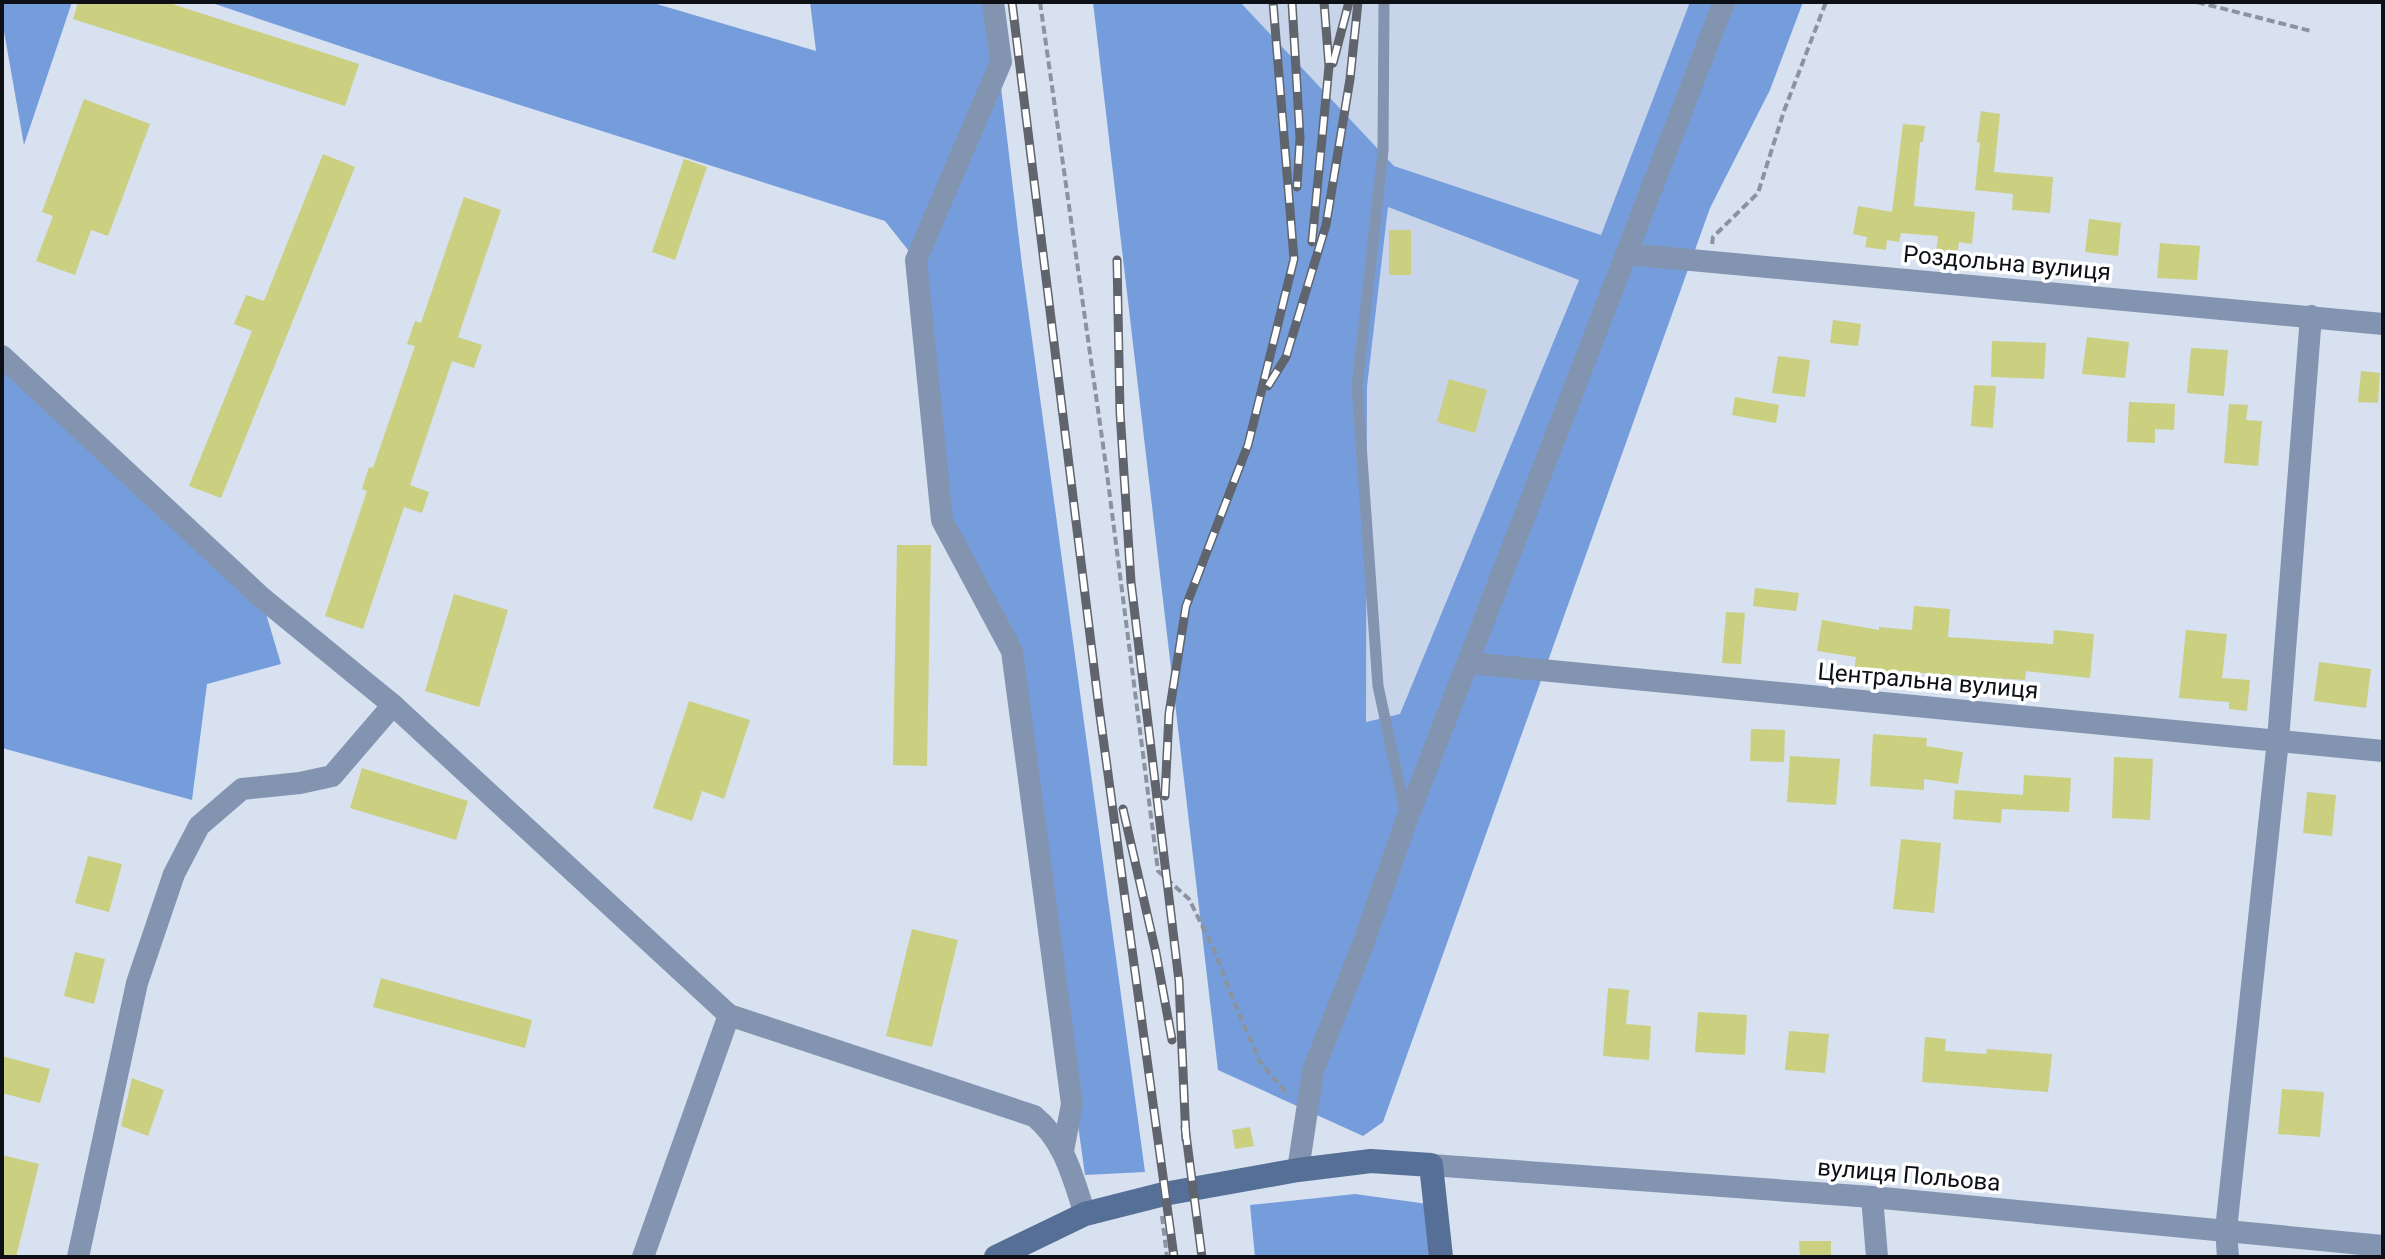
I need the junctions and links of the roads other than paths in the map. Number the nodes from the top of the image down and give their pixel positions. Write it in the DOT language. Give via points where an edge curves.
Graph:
graph roads {
  1 [pos="993,2"];
  2 [pos="1384,2"];
  3 [pos="1724,2"];
  4 [pos="1626,254"];
  5 [pos="2311,316"];
  6 [pos="2383,324"];
  7 [pos="2,356"];
  8 [pos="1468,663"];
  9 [pos="393,705"];
  10 [pos="2278,740"];
  11 [pos="2383,751"];
  12 [pos="1407,819"];
  13 [pos="729,1015"];
  14 [pos="1063,1151"];
  15 [pos="1431,1165"];
  16 [pos="1298,1170"];
  17 [pos="1872,1197"];
  18 [pos="1085,1214"];
  19 [pos="2226,1230"];
  20 [pos="2383,1246"];
  21 [pos="78,1257"];
  22 [pos="643,1257"];
  23 [pos="996,1257"];
  24 [pos="1441,1257"];
  25 [pos="1877,1257"];
  26 [pos="2228,1257"];
  1 -- 14 [label="street" via="1001,62 916,260 942,520 1012,651 1072,1104"];
  2 -- 12 [label="lane" via="1383,151 1357,387 1378,686"];
  3 -- 4 [label="street"];
  4 -- 5 [label="street, Роздольна вулиця"];
  4 -- 8 [label="street"];
  5 -- 6 [label="street, Роздольна вулиця"];
  5 -- 10 [label="street"];
  7 -- 9 [label="street" via="261,597"];
  8 -- 10 [label="street, Центральна вулиця"];
  8 -- 12 [label="street"];
  9 -- 13 [label="street"];
  9 -- 21 [label="street" via="332,776 242,789 199,826 174,874 137,983"];
  10 -- 11 [label="street, Центральна вулиця"];
  10 -- 19 [label="street"];
  12 -- 16 [label="street" via="1313,1071"];
  13 -- 14 [label="street" via="1034,1116"];
  13 -- 22 [label="street"];
  14 -- 18 [label="street"];
  15 -- 16 [label="street" via="1371,1161"];
  15 -- 17 [label="street, вулиця Польова"];
  15 -- 24 [label="street"];
  16 -- 18 [label="street"];
  17 -- 19 [label="street, вулиця Польова"];
  17 -- 25 [label="street"];
  18 -- 23 [label="street"];
  19 -- 20 [label="street, вулиця Польова"];
  19 -- 26 [label="street"];
}
